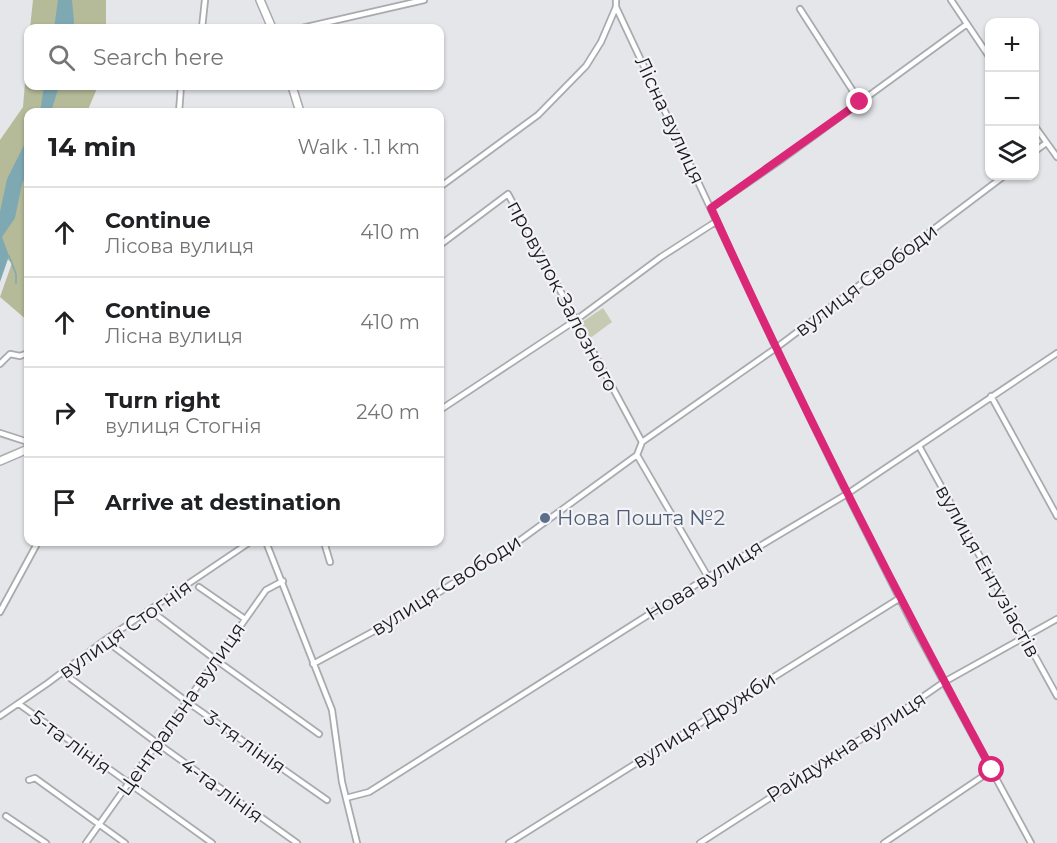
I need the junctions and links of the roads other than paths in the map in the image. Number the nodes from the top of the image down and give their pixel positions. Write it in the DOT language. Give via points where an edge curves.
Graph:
graph roads {
  1 [pos="205,0"];
  2 [pos="260,0"];
  3 [pos="424,0"];
  4 [pos="616,0"];
  5 [pos="951,0"];
  6 [pos="616,7"];
  7 [pos="800,9"];
  8 [pos="202,24"];
  9 [pos="270,24"];
  10 [pos="319,24"];
  11 [pos="967,24"];
  12 [pos="985,51"];
  13 [pos="181,90"];
  14 [pos="292,90"];
  15 [pos="860,102"];
  16 [pos="179,108"];
  17 [pos="299,108"];
  18 [pos="1036,126"];
  19 [pos="1046,143"];
  20 [pos="1039,149"];
  21 [pos="1057,157"];
  22 [pos="999,180"];
  23 [pos="444,184"];
  24 [pos="711,208"];
  25 [pos="717,220"];
  26 [pos="444,242"];
  27 [pos="576,320"];
  28 [pos="776,348"];
  29 [pos="1057,353"];
  30 [pos="24,354"];
  31 [pos="0,364"];
  32 [pos="991,396"];
  33 [pos="444,407"];
  34 [pos="0,433"];
  35 [pos="24,441"];
  36 [pos="642,442"];
  37 [pos="919,446"];
  38 [pos="24,451"];
  39 [pos="637,455"];
  40 [pos="0,461"];
  41 [pos="847,494"];
  42 [pos="1057,516"];
  43 [pos="36,546"];
  44 [pos="244,546"];
  45 [pos="268,546"];
  46 [pos="325,546"];
  47 [pos="330,562"];
  48 [pos="708,577"];
  49 [pos="283,581"];
  50 [pos="199,587"];
  51 [pos="900,598"];
  52 [pos="150,610"];
  53 [pos="0,612"];
  54 [pos="245,619"];
  55 [pos="1057,619"];
  56 [pos="1024,637"];
  57 [pos="105,640"];
  58 [pos="216,660"];
  59 [pos="313,664"];
  60 [pos="62,672"];
  61 [pos="944,681"];
  62 [pos="1057,696"];
  63 [pos="186,701"];
  64 [pos="19,705"];
  65 [pos="0,716"];
  66 [pos="319,734"];
  67 [pos="157,743"];
  68 [pos="992,770"];
  69 [pos="29,780"];
  70 [pos="128,783"];
  71 [pos="346,798"];
  72 [pos="327,800"];
  73 [pos="6,816"];
  74 [pos="99,824"];
  75 [pos="46,843"];
  76 [pos="86,843"];
  77 [pos="125,843"];
  78 [pos="212,843"];
  79 [pos="297,843"];
  80 [pos="357,843"];
  81 [pos="508,843"];
  82 [pos="700,843"];
  83 [pos="884,843"];
  84 [pos="1031,843"];
  1 -- 8 [label="street"];
  2 -- 9 [label="street"];
  3 -- 10 [label="street"];
  4 -- 6 [label="street"];
  5 -- 11 [label="street"];
  6 -- 23 [label="street" via="586,66 538,115"];
  6 -- 24 [label="street, Лісна вулиця"];
  7 -- 15 [label="street"];
  11 -- 12 [label="street"];
  11 -- 15 [label="street"];
  13 -- 16 [label="street"];
  14 -- 17 [label="street"];
  15 -- 24 [label="street"];
  18 -- 19 [label="street"];
  19 -- 20 [label="street"];
  19 -- 21 [label="street"];
  22 -- 28 [label="street, вулиця Свободи"];
  24 -- 25 [label="street, Лісна вулиця"];
  25 -- 27 [label="street"];
  25 -- 28 [label="street, Лісна вулиця"];
  26 -- 27 [label="street, провулок Залозного" via="508,194"];
  27 -- 33 [label="street"];
  27 -- 36 [label="street, провулок Залозного"];
  28 -- 36 [label="street, вулиця Свободи"];
  28 -- 41 [label="street, Лісна вулиця"];
  29 -- 32 [label="street, Нова вулиця"];
  30 -- 31 [label="street" via="10,354"];
  32 -- 37 [label="street, Нова вулиця"];
  32 -- 42 [label="street"];
  34 -- 35 [label="street"];
  36 -- 39 [label="street"];
  37 -- 41 [label="street, Нова вулиця"];
  37 -- 56 [label="street, вулиця Ентузіастів"];
  38 -- 40 [label="street"];
  39 -- 48 [label="street"];
  39 -- 59 [label="street, вулиця Свободи" via="519,541 402,616"];
  41 -- 48 [label="street, Нова вулиця"];
  41 -- 51 [label="street, Лісна вулиця"];
  43 -- 53 [label="street"];
  44 -- 52 [label="street, вулиця Стогнія"];
  45 -- 49 [label="street"];
  46 -- 47 [label="street"];
  48 -- 71 [label="street, Нова вулиця" via="369,792"];
  49 -- 54 [label="street, Центральна вулиця" via="266,590"];
  49 -- 59 [label="street"];
  50 -- 54 [label="street"];
  51 -- 61 [label="street, Лісна вулиця"];
  51 -- 81 [label="street, вулиця Дружби"];
  52 -- 57 [label="street, вулиця Стогнія"];
  52 -- 58 [label="street"];
  54 -- 58 [label="street, Центральна вулиця"];
  55 -- 56 [label="street, Райдужна вулиця"];
  56 -- 61 [label="street, Райдужна вулиця"];
  56 -- 62 [label="street, вулиця Ентузіастів"];
  57 -- 60 [label="street, вулиця Стогнія"];
  57 -- 63 [label="street, 3-тя лінія"];
  58 -- 63 [label="street, Центральна вулиця"];
  58 -- 66 [label="street"];
  59 -- 71 [label="street" via="332,710"];
  60 -- 64 [label="street, вулиця Стогнія"];
  60 -- 67 [label="street, 4-та лінія"];
  61 -- 68 [label="street, Лісна вулиця"];
  61 -- 82 [label="street, Райдужна вулиця"];
  63 -- 67 [label="street, Центральна вулиця"];
  63 -- 72 [label="street, 3-тя лінія"];
  64 -- 65 [label="street, вулиця Стогнія"];
  64 -- 70 [label="street, 5-та лінія"];
  67 -- 70 [label="street, Центральна вулиця"];
  67 -- 79 [label="street, 4-та лінія"];
  68 -- 83 [label="street"];
  68 -- 84 [label="street, Лісна вулиця"];
  69 -- 74 [label="street" via="35,778"];
  70 -- 74 [label="street, Центральна вулиця"];
  70 -- 78 [label="street, 5-та лінія"];
  71 -- 80 [label="street"];
  73 -- 75 [label="street"];
  74 -- 76 [label="street, Центральна вулиця"];
  74 -- 77 [label="street"];
}
